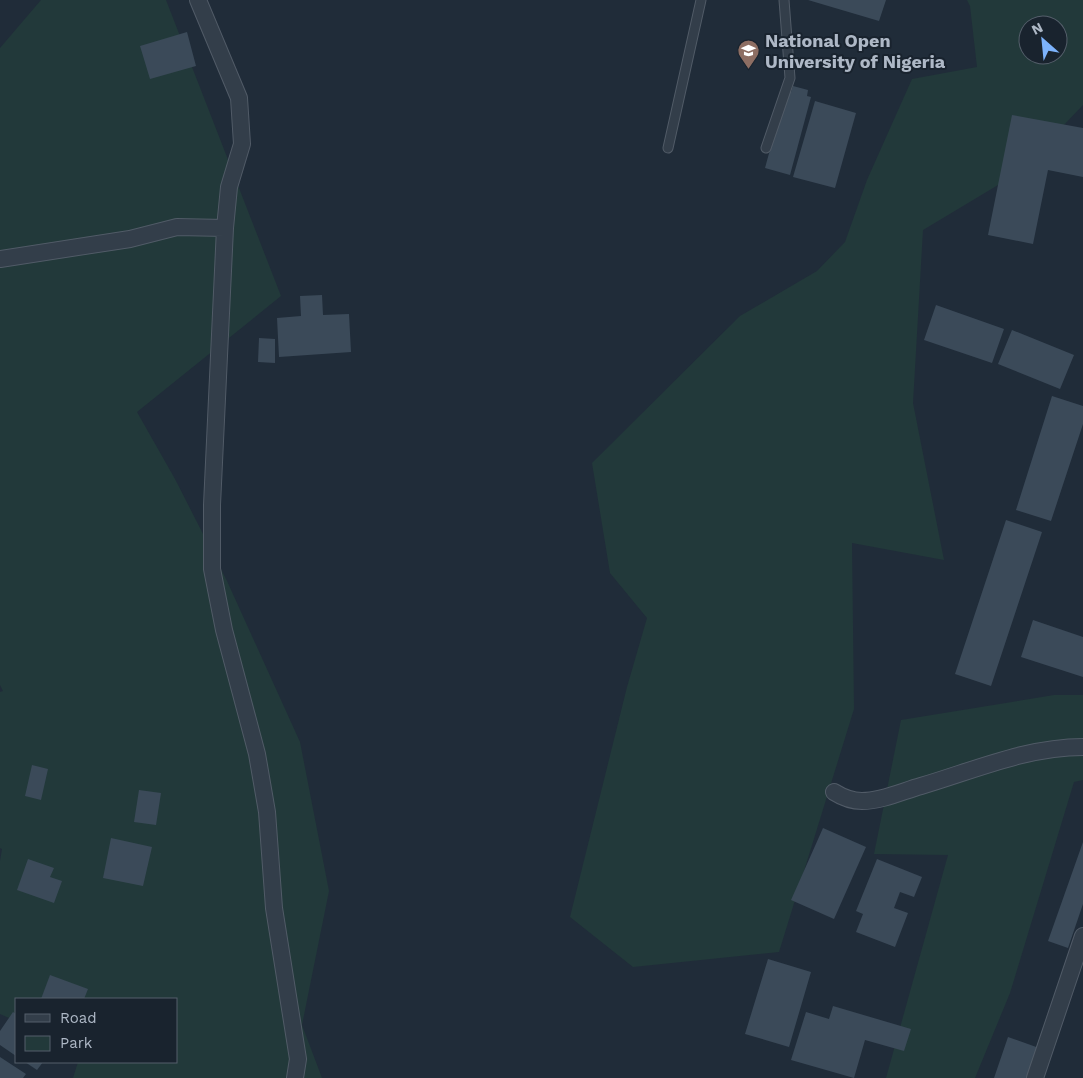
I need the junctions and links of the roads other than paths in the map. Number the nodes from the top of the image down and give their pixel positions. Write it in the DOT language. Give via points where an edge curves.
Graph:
graph roads {
  1 [pos="198,0"];
  2 [pos="701,0"];
  3 [pos="784,0"];
  4 [pos="668,148"];
  5 [pos="766,148"];
  6 [pos="225,228"];
  7 [pos="0,259"];
  8 [pos="1083,747"];
  9 [pos="834,792"];
  10 [pos="1083,936"];
  11 [pos="295,1078"];
  12 [pos="1035,1078"];
  1 -- 6 [label="street" via="239,98 242,144 229,187"];
  2 -- 4 [label="lane"];
  3 -- 5 [label="lane" via="790,78"];
  6 -- 7 [label="street" via="177,227"];
  6 -- 11 [label="street" via="212,569 224,630 257,754 267,812 274,908 298,1059"];
  8 -- 9 [label="street" via="1054,747 1000,760 968,773 862,801 844,798"];
  10 -- 12 [label="street"];
}
